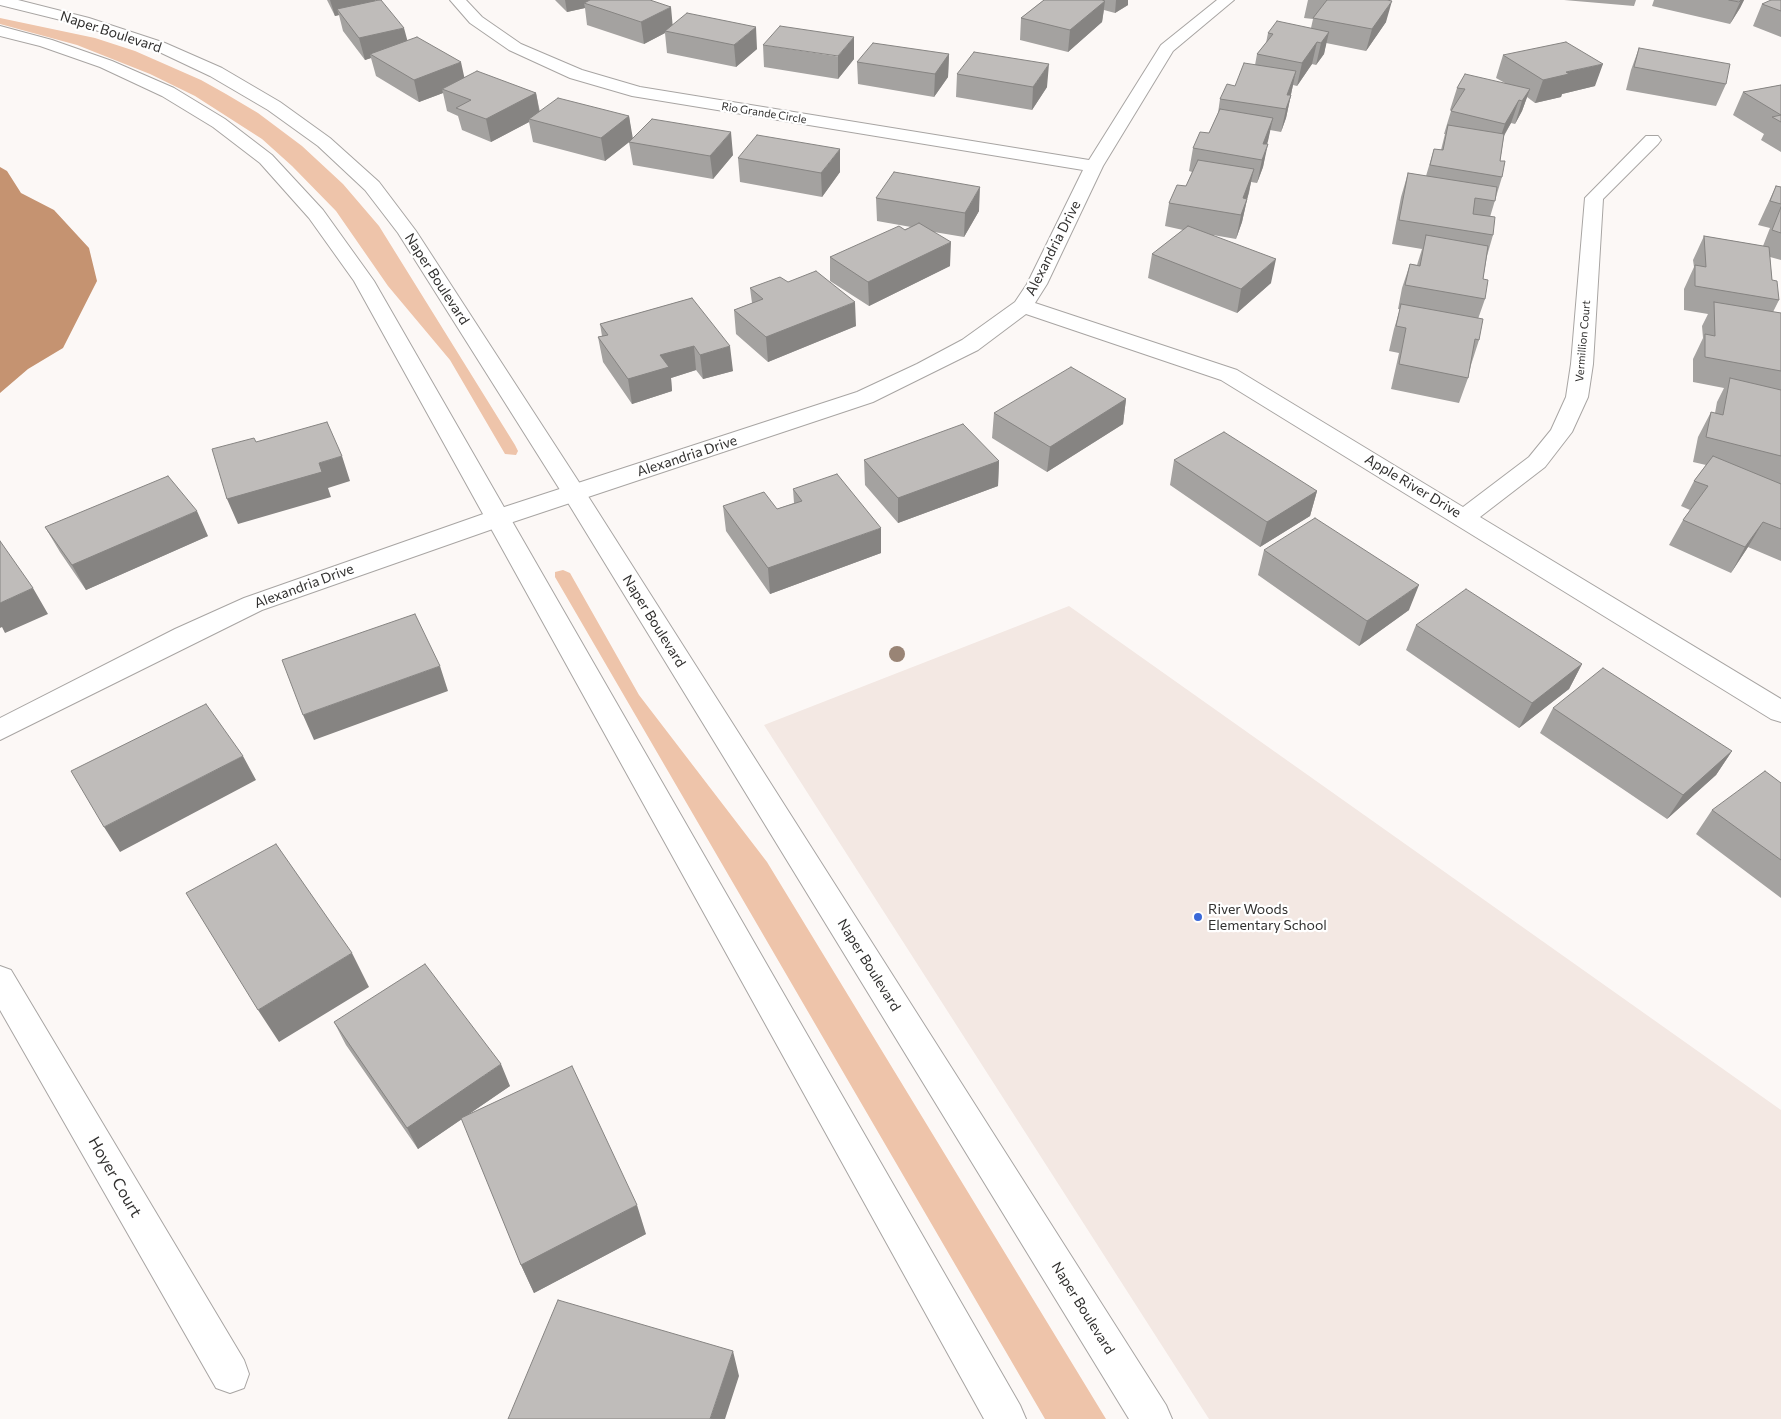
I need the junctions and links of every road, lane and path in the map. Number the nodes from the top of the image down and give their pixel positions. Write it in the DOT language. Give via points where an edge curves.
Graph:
graph roads {
  1 [pos="0,0"];
  2 [pos="458,0"];
  3 [pos="1226,0"];
  4 [pos="0,31"];
  5 [pos="1652,140"];
  6 [pos="1094,166"];
  7 [pos="1023,306"];
  8 [pos="574,493"];
  9 [pos="1465,517"];
  10 [pos="498,518"];
  11 [pos="1781,712"];
  12 [pos="0,730"];
  13 [pos="0,980"];
  14 [pos="230,1374"];
  15 [pos="1006,1419"];
  16 [pos="1152,1419"];
  1 -- 8 [label="street, Naper Boulevard" via="82,21 159,46 216,72 266,101 324,142 372,186 406,231"];
  2 -- 6 [label="street, Rio Grande Circle" via="476,20 515,47 576,74 638,92"];
  3 -- 6 [label="street, Alexandria Drive" via="1167,48"];
  4 -- 10 [label="street" via="106,64 168,92 219,123 266,159 316,214 364,281"];
  5 -- 9 [label="street, Vermillion Court" via="1594,198 1582,364 1577,397 1561,432 1537,462"];
  6 -- 7 [label="street, Alexandria Drive" via="1037,284"];
  7 -- 8 [label="street, Alexandria Drive" via="970,345 865,397"];
  7 -- 9 [label="street, Apple River Drive" via="1229,375"];
  8 -- 10 [label="street, Alexandria Drive"];
  8 -- 16 [label="street, Naper Boulevard"];
  9 -- 11 [label="street, Apple River Drive"];
  10 -- 12 [label="street, Alexandria Drive" via="253,604"];
  10 -- 15 [label="street"];
  13 -- 14 [label="street, Hoyer Court"];
}
